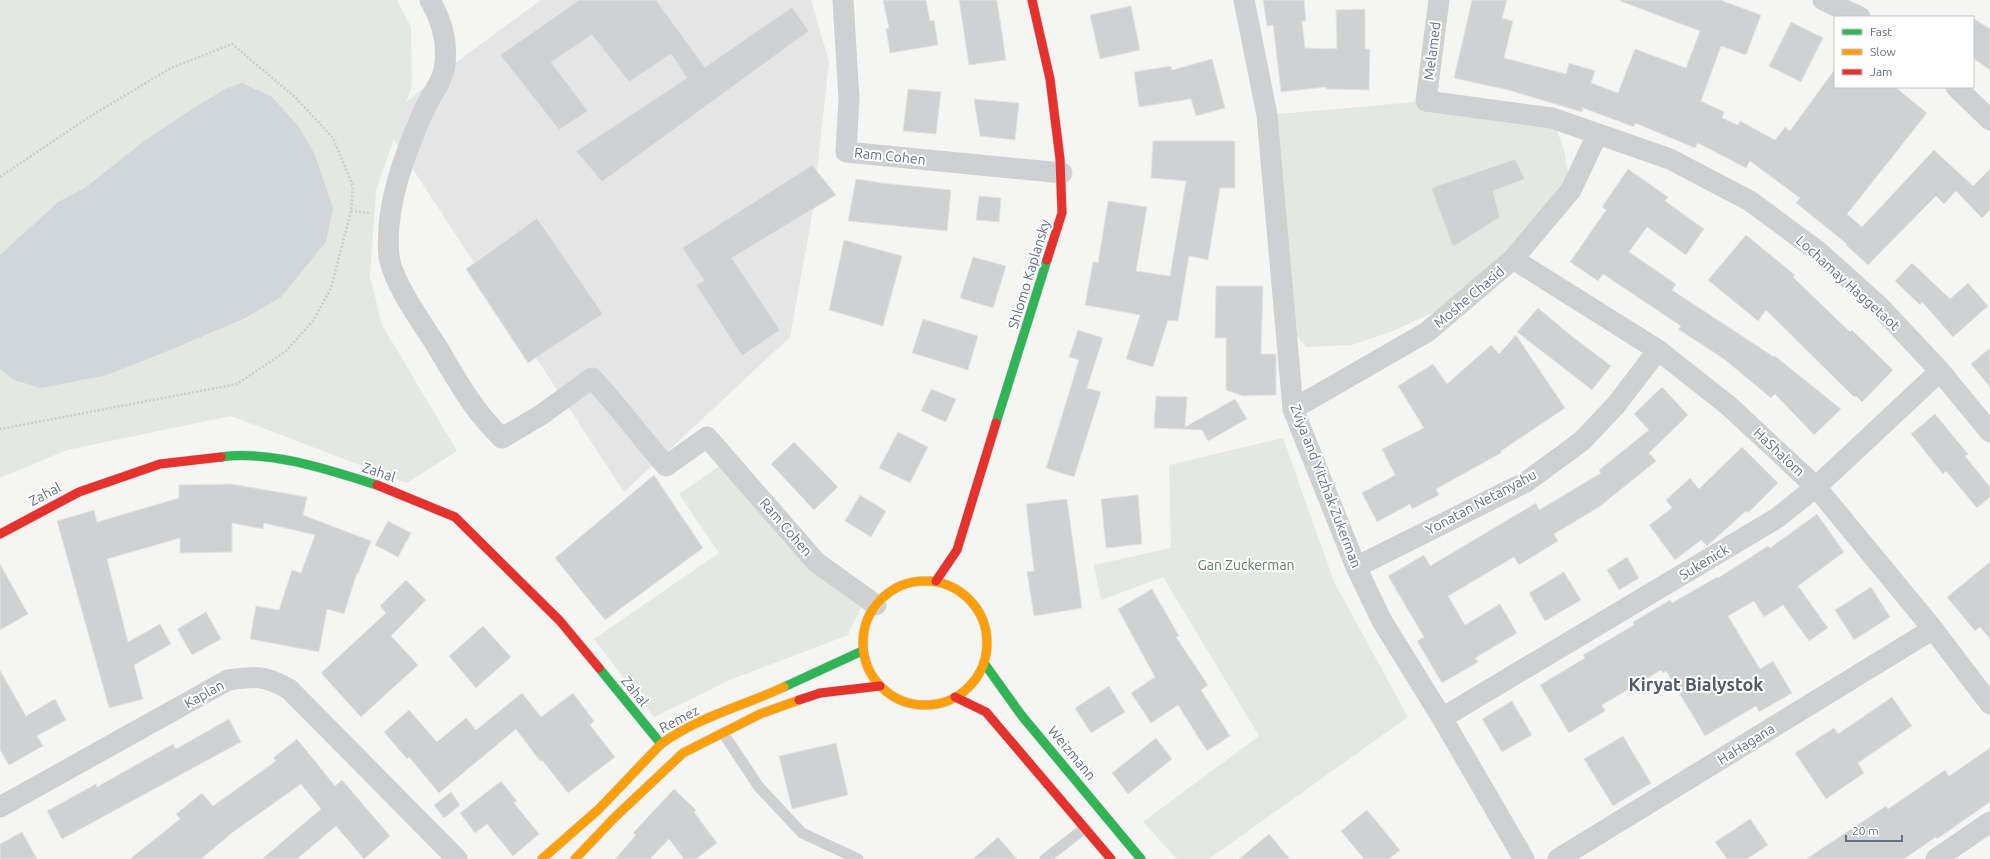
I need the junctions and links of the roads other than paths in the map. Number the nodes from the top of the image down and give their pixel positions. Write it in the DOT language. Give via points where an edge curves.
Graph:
graph roads {
  1 [pos="430,0"];
  2 [pos="843,0"];
  3 [pos="1032,0"];
  4 [pos="1244,0"];
  5 [pos="1439,0"];
  6 [pos="1823,0"];
  7 [pos="1858,16"];
  8 [pos="1957,88"];
  9 [pos="1426,101"];
  10 [pos="1990,120"];
  11 [pos="1597,135"];
  12 [pos="1062,173"];
  13 [pos="1513,259"];
  14 [pos="1658,350"];
  15 [pos="1940,371"];
  16 [pos="1293,409"];
  17 [pos="1990,432"];
  18 [pos="1816,487"];
  19 [pos="0,534"];
  20 [pos="957,550"];
  21 [pos="958,564"];
  22 [pos="1356,567"];
  23 [pos="959,578"];
  24 [pos="936,582"];
  25 [pos="960,591"];
  26 [pos="876,604"];
  27 [pos="1933,629"];
  28 [pos="862,651"];
  29 [pos="984,663"];
  30 [pos="880,686"];
  31 [pos="956,697"];
  32 [pos="1990,704"];
  33 [pos="1442,718"];
  34 [pos="722,733"];
  35 [pos="661,744"];
  36 [pos="0,807"];
  37 [pos="1990,822"];
  38 [pos="1085,828"];
  39 [pos="457,859"];
  40 [pos="542,859"];
  41 [pos="574,859"];
  42 [pos="858,859"];
  43 [pos="1045,859"];
  44 [pos="1110,859"];
  45 [pos="1141,859"];
  46 [pos="1524,859"];
  47 [pos="1558,859"];
  48 [pos="1936,859"];
  1 -- 26 [label="street, Ram Cohen" via="446,47 444,71 422,115 399,178 390,218 389,258 399,283 484,422 502,438 592,378 666,466 707,437 816,562"];
  2 -- 12 [label="street, Ram Cohen" via="849,98 846,152"];
  3 -- 12 [label="street, Shlomo Kaplansky" via="1045,46"];
  4 -- 16 [label="street, Zviya and Yitzhak Zukerman" via="1267,115"];
  5 -- 9 [label="street, Melamed"];
  6 -- 7 [label="street"];
  8 -- 10 [label="street"];
  9 -- 11 [label="street, Lochamay Haggetaot" via="1552,118"];
  11 -- 13 [label="street, Moshe Chasid" via="1571,190"];
  11 -- 15 [label="street, Lochamay Haggetaot" via="1670,160 1750,201 1818,252 1879,306"];
  12 -- 20 [label="street, Shlomo Kaplansky" via="1062,213"];
  13 -- 14 [label="street, HaShalom"];
  13 -- 16 [label="street, Moshe Chasid" via="1427,332"];
  14 -- 18 [label="street, HaShalom" via="1729,406"];
  14 -- 22 [label="street, Yonatan Netanyahu" via="1616,405 1582,441 1526,482"];
  15 -- 17 [label="street, Lochamay Haggetaot"];
  15 -- 18 [label="street, Sukenick"];
  16 -- 22 [label="street, Zviya and Yitzhak Zukerman"];
  18 -- 27 [label="street, HaShalom"];
  18 -- 33 [label="street, Sukenick" via="1777,518"];
  19 -- 35 [label="street, Zahal" via="79,492 160,464 242,454 315,466 384,487 455,517 560,621"];
  20 -- 21 [label="street"];
  20 -- 24 [label="street"];
  22 -- 33 [label="street, Zviya and Yitzhak Zukerman" via="1382,621"];
  23 -- 25 [label="street"];
  24 -- 25 [label="street"];
  24 -- 26 [label="street" via="923,580 894,588"];
  25 -- 29 [label="street" via="983,619 987,634"];
  26 -- 28 [label="street" via="864,628"];
  27 -- 32 [label="street, HaShalom"];
  27 -- 47 [label="street, HaHagana"];
  28 -- 30 [label="street" via="866,667"];
  28 -- 35 [label="street, Remez" via="748,703 697,723"];
  29 -- 31 [label="street" via="970,686"];
  29 -- 45 [label="street, Weizmann" via="1022,716"];
  30 -- 31 [label="street" via="886,693 902,702 921,706 938,704"];
  30 -- 34 [label="street" via="820,693 760,714"];
  31 -- 38 [label="street" via="986,712"];
  33 -- 46 [label="street, Zviya and Yitzhak Zukerman"];
  34 -- 41 [label="street" via="683,753"];
  34 -- 42 [label="lane" via="759,787 802,833"];
  35 -- 40 [label="street, Remez" via="599,809"];
  36 -- 39 [label="street, Kaplan" via="228,680 254,676 272,680 289,689"];
  37 -- 48 [label="street"];
  38 -- 43 [label="lane"];
  38 -- 44 [label="street"];
}
